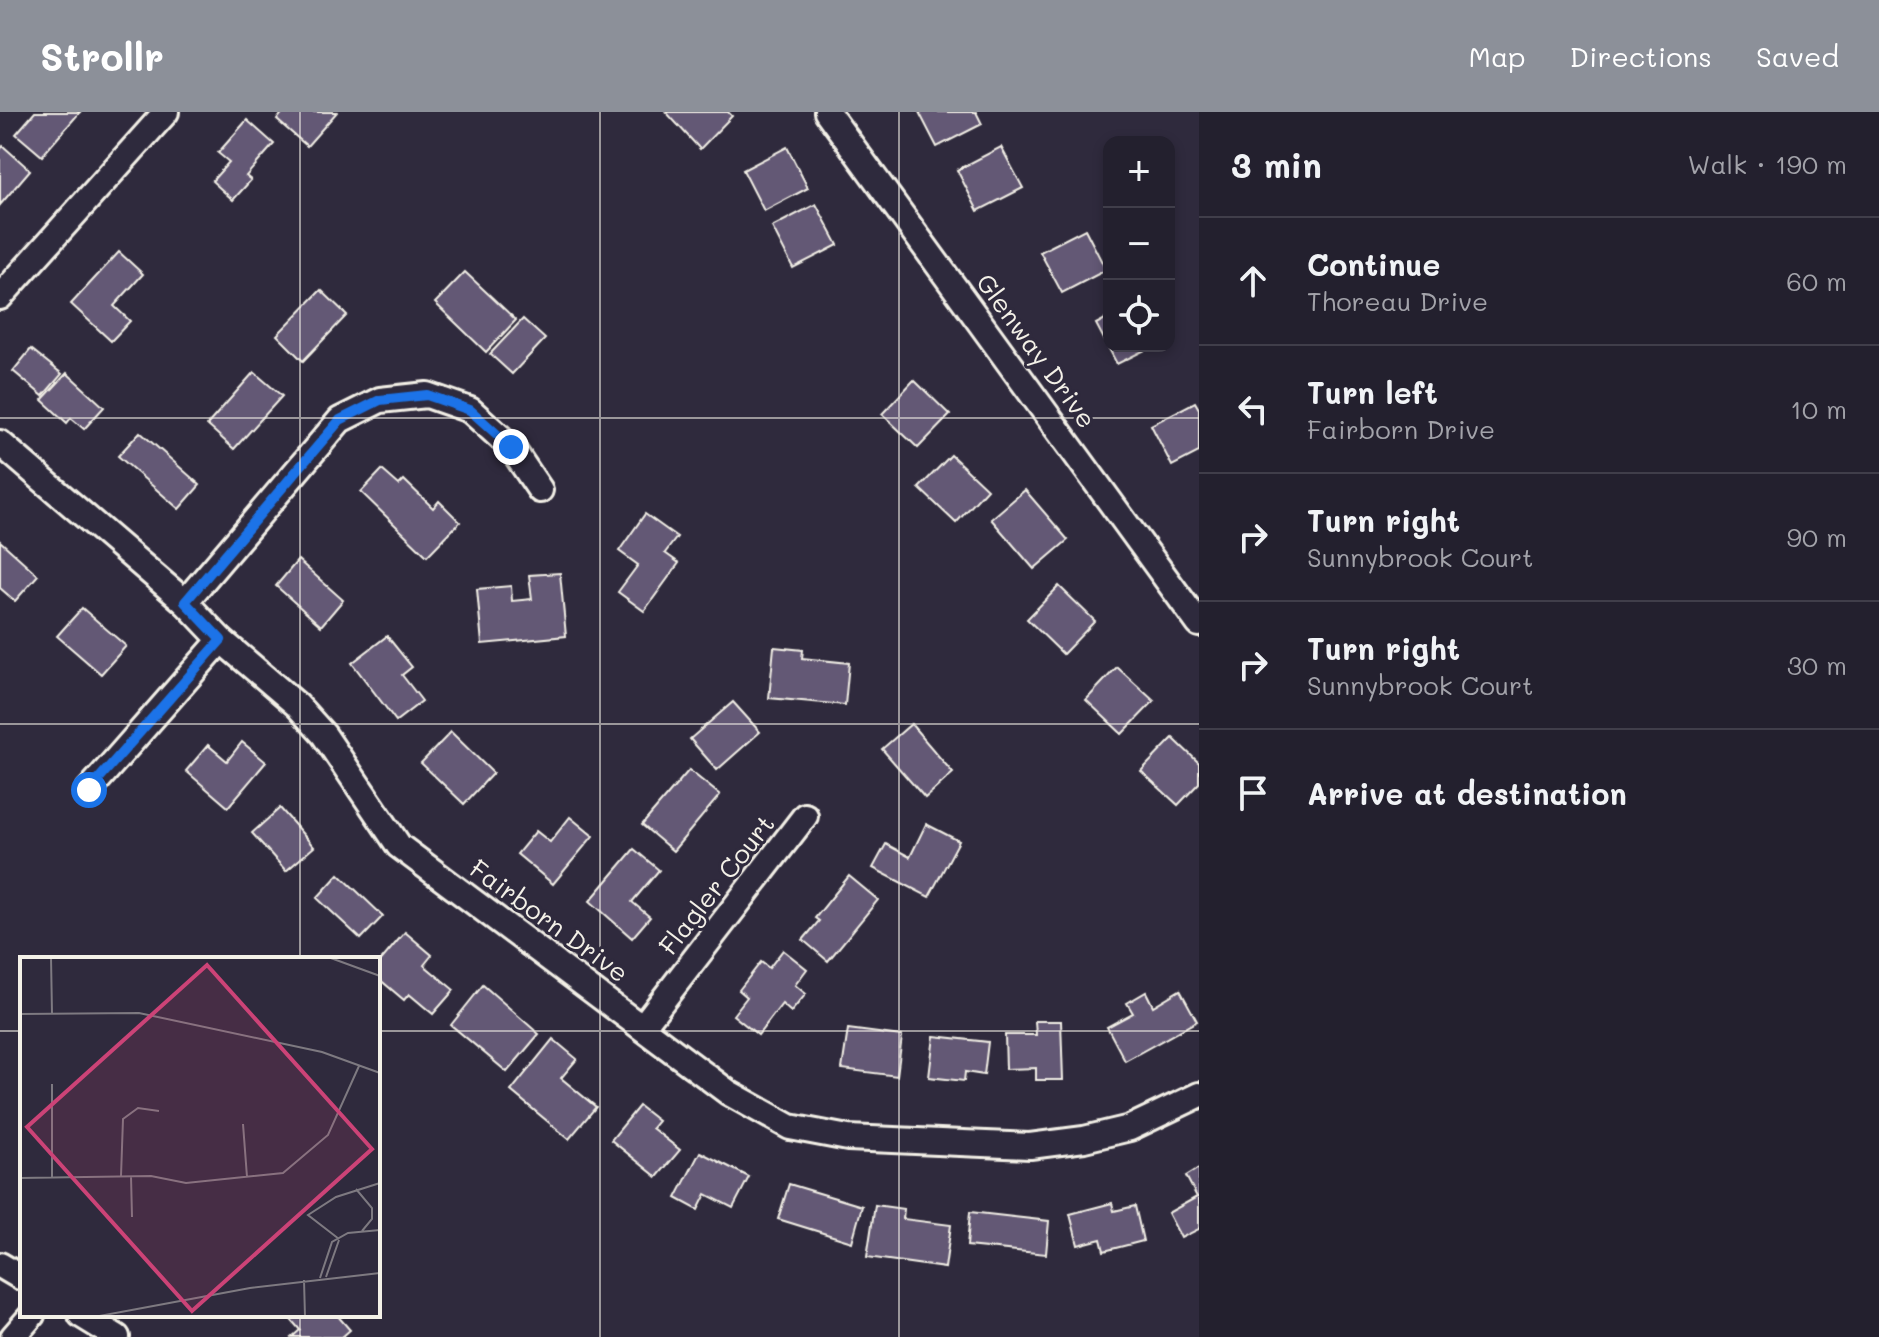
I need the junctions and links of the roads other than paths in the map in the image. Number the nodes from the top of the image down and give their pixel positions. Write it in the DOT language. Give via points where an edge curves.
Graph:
graph roads {
  1 [pos="166,112"];
  2 [pos="827,112"];
  3 [pos="0,297"];
  4 [pos="0,443"];
  5 [pos="540,490"];
  6 [pos="185,602"];
  7 [pos="1199,624"];
  8 [pos="221,640"];
  9 [pos="89,790"];
  10 [pos="805,816"];
  11 [pos="643,1026"];
  12 [pos="1199,1095"];
  13 [pos="0,1265"];
  14 [pos="20,1277"];
  15 [pos="30,1317"];
  16 [pos="84,1317"];
  17 [pos="13,1337"];
  18 [pos="117,1337"];
  1 -- 3 [label="street"];
  2 -- 7 [label="street, Glenway Drive"];
  4 -- 6 [label="street, Fairborn Drive"];
  5 -- 6 [label="street" via="511,447 470,410 427,395 380,400 340,420"];
  6 -- 8 [label="street, Fairborn Drive"];
  8 -- 9 [label="street"];
  8 -- 11 [label="street, Fairborn Drive" via="324,735 399,846"];
  10 -- 11 [label="street, Flagler Court"];
  11 -- 12 [label="street, Fairborn Drive" via="729,1093 790,1127 848,1138 1030,1146 1130,1128"];
  13 -- 14 [label="street"];
  15 -- 17 [label="street"];
  16 -- 18 [label="street"];
}
